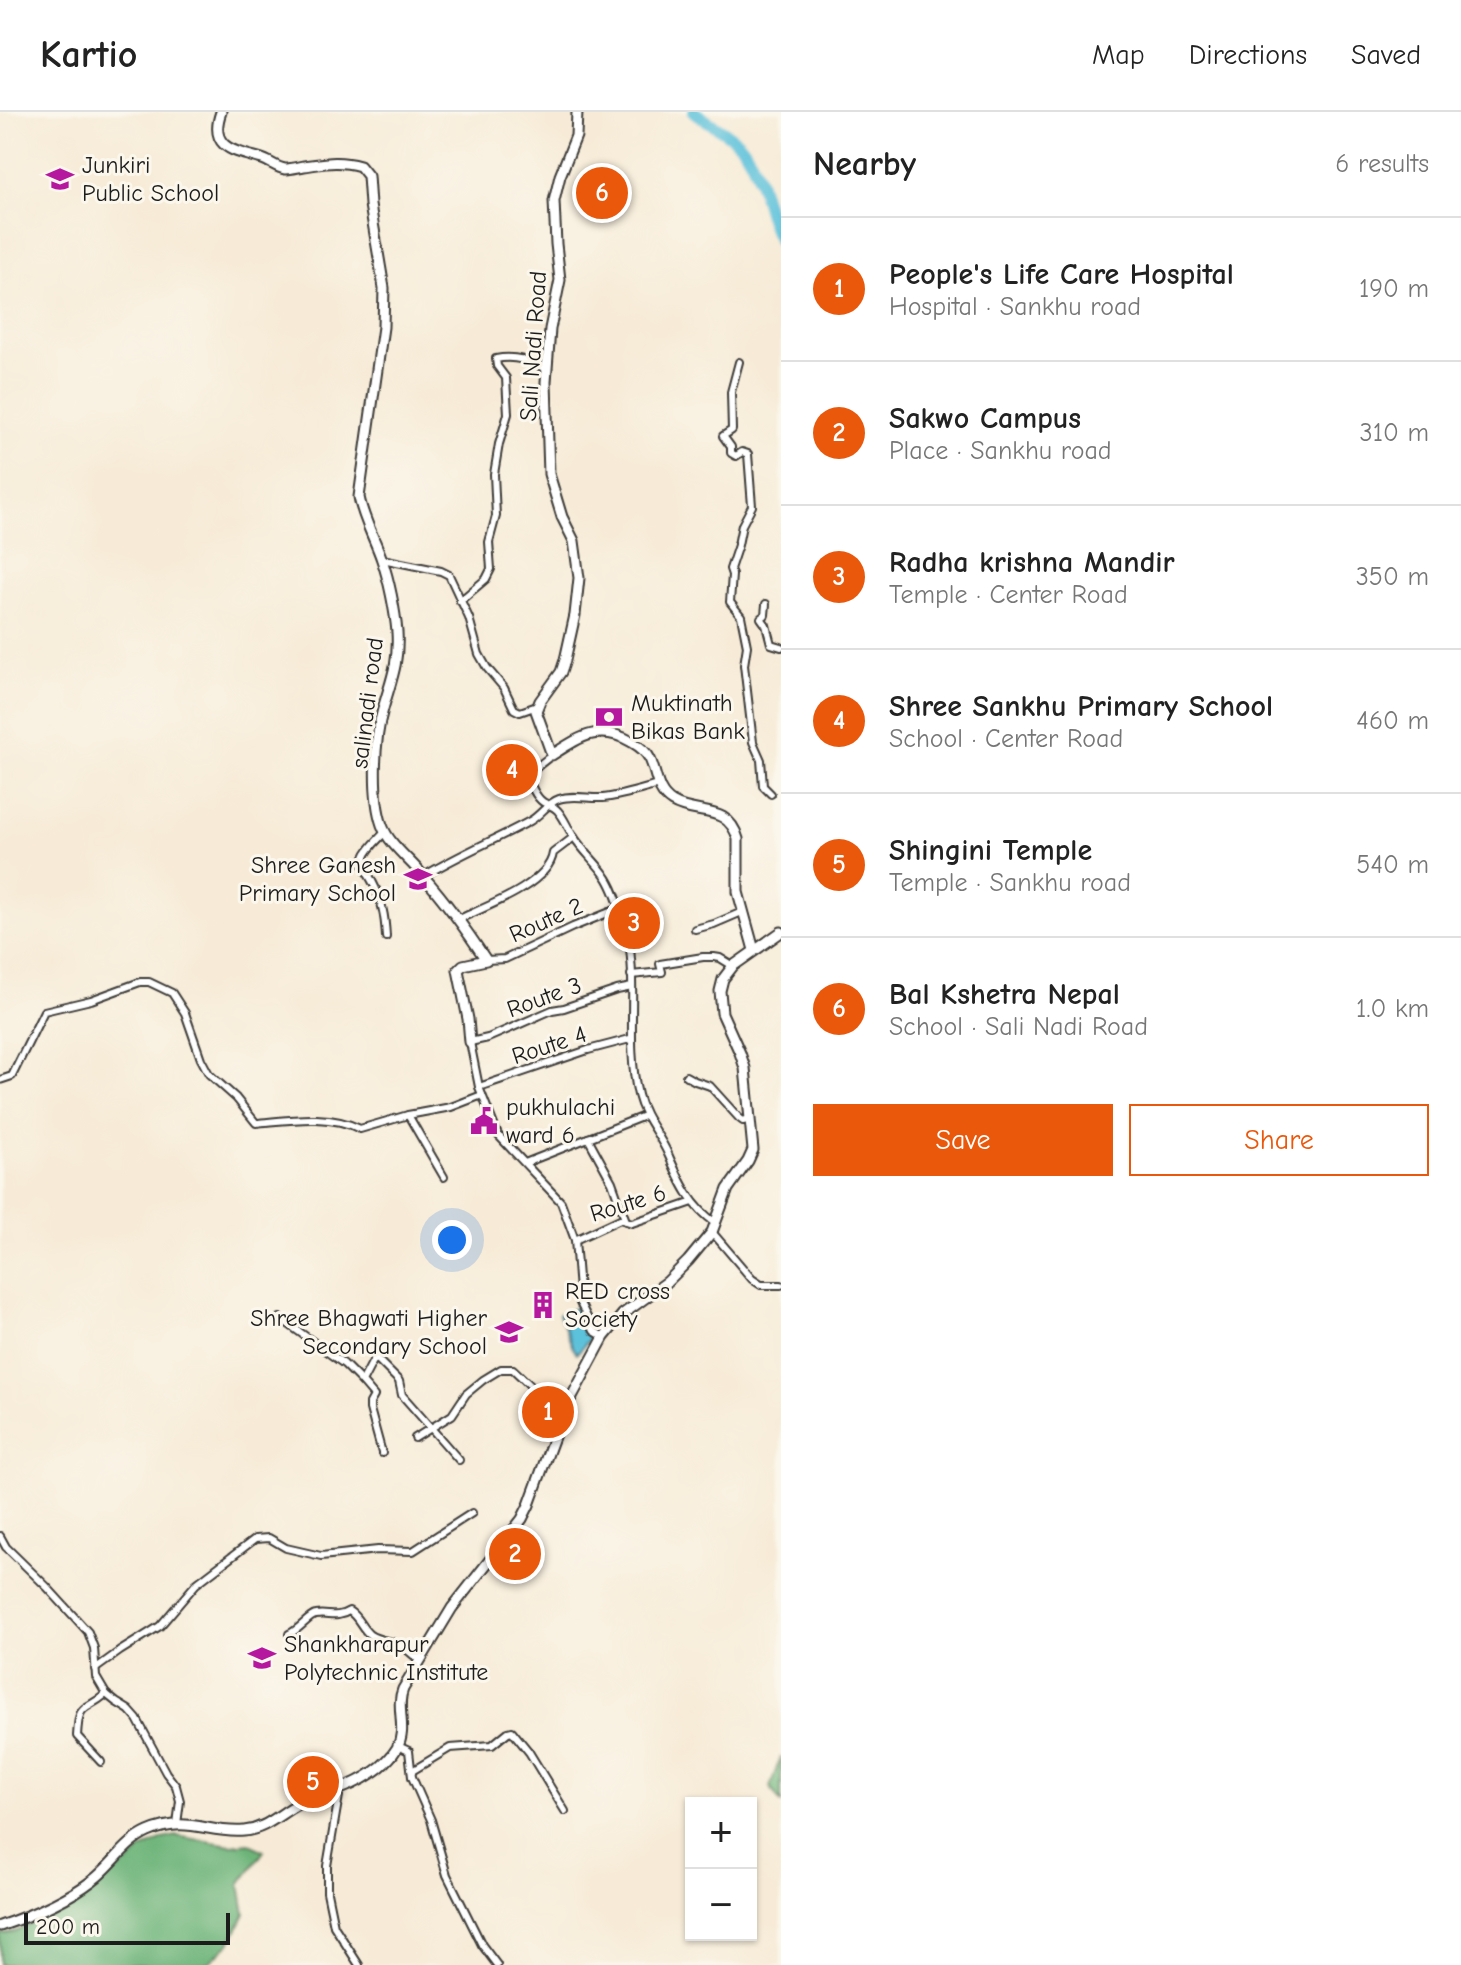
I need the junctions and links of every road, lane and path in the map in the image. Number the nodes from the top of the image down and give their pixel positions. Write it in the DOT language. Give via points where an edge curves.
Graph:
graph roads {
  1 [pos="221,112"];
  2 [pos="577,112"];
  3 [pos="739,362"];
  4 [pos="546,369"];
  5 [pos="382,559"];
  6 [pos="460,601"];
  7 [pos="766,604"];
  8 [pos="781,647"];
  9 [pos="537,706"];
  10 [pos="552,755"];
  11 [pos="658,785"];
  12 [pos="771,794"];
  13 [pos="549,804"];
  14 [pos="385,832"];
  15 [pos="574,837"];
  16 [pos="424,876"];
  17 [pos="620,908"];
  18 [pos="742,912"];
  19 [pos="459,919"];
  20 [pos="695,929"];
  21 [pos="781,932"];
  22 [pos="386,937"];
  23 [pos="754,950"];
  24 [pos="486,960"];
  25 [pos="733,966"];
  26 [pos="631,975"];
  27 [pos="632,987"];
  28 [pos="630,1039"];
  29 [pos="470,1042"];
  30 [pos="686,1076"];
  31 [pos="0,1080"];
  32 [pos="481,1091"];
  33 [pos="408,1115"];
  34 [pos="644,1116"];
  35 [pos="750,1119"];
  36 [pos="588,1138"];
  37 [pos="525,1163"];
  38 [pos="444,1177"];
  39 [pos="693,1202"];
  40 [pos="626,1221"];
  41 [pos="714,1227"];
  42 [pos="575,1240"];
  43 [pos="781,1285"];
  44 [pos="280,1318"];
  45 [pos="604,1337"];
  46 [pos="362,1382"];
  47 [pos="562,1415"];
  48 [pos="430,1428"];
  49 [pos="415,1438"];
  50 [pos="382,1453"];
  51 [pos="459,1460"];
  52 [pos="472,1513"];
  53 [pos="0,1536"];
  54 [pos="289,1634"];
  55 [pos="420,1661"];
  56 [pos="95,1669"];
  57 [pos="106,1694"];
  58 [pos="398,1746"];
  59 [pos="101,1762"];
  60 [pos="412,1771"];
  61 [pos="340,1789"];
  62 [pos="565,1811"];
  63 [pos="177,1824"];
  64 [pos="0,1926"];
  65 [pos="359,1965"];
  66 [pos="497,1965"];
  1 -- 5 [label="main road, salinadi road" via="218,137 240,154 285,169 342,161 360,166 368,176 384,288 383,327 359,497"];
  2 -- 4 [label="main road, Sali Nadi Road" via="576,136 554,201 560,280"];
  3 -- 12 [label="street" via="731,392 732,430 723,436 731,453 748,454 752,506 730,569 730,602 742,619 753,742 763,786"];
  4 -- 6 [label="street" via="522,359 496,359 506,378 508,414 494,474 491,569"];
  4 -- 9 [label="main road, Sali Nadi Road" via="549,474 574,541 579,578 565,660"];
  5 -- 6 [label="street" via="445,573"];
  5 -- 14 [label="main road, salinadi road" via="397,630 394,676 376,748"];
  6 -- 9 [label="street" via="479,654 514,709"];
  7 -- 8 [label="street" via="761,618 771,644"];
  9 -- 10 [label="main road"];
  10 -- 11 [label="main road" via="581,736 615,734 645,751"];
  10 -- 13 [label="street" via="529,779 538,798"];
  11 -- 13 [label="street" via="604,798 563,797"];
  11 -- 18 [label="main road" via="672,802 722,816 733,827"];
  13 -- 15 [label="street"];
  13 -- 16 [label="street" via="539,816"];
  14 -- 16 [label="main road"];
  14 -- 22 [label="street" via="363,861 384,909"];
  15 -- 17 [label="street" via="604,873"];
  15 -- 19 [label="street" via="553,853 549,866 532,881"];
  16 -- 19 [label="main road"];
  17 -- 24 [label="street, Route 2" via="505,959"];
  17 -- 26 [label="street" via="629,936"];
  18 -- 20 [label="street"];
  18 -- 23 [label="main road"];
  19 -- 24 [label="main road"];
  21 -- 23 [label="main road"];
  23 -- 25 [label="main road"];
  24 -- 29 [label="main road" via="458,970"];
  25 -- 26 [label="street" via="703,957 660,964 662,972"];
  25 -- 35 [label="main road" via="723,979 720,1000 745,1068"];
  26 -- 27 [label="street"];
  27 -- 28 [label="street"];
  27 -- 29 [label="street, Route 3"];
  28 -- 32 [label="street, Route 4"];
  28 -- 34 [label="street"];
  29 -- 32 [label="street"];
  30 -- 35 [label="street" via="710,1086 743,1121"];
  31 -- 33 [label="street, Route 4" via="12,1076 44,1011 144,982 172,993 209,1074 256,1123 327,1119 360,1129"];
  32 -- 33 [label="street, Route 4" via="451,1107"];
  32 -- 37 [label="street" via="498,1135"];
  33 -- 38 [label="street"];
  34 -- 36 [label="street"];
  34 -- 39 [label="street"];
  35 -- 41 [label="main road" via="753,1150 728,1189"];
  36 -- 37 [label="street"];
  36 -- 40 [label="street"];
  37 -- 42 [label="street" via="561,1202"];
  39 -- 40 [label="street, Route 6"];
  39 -- 41 [label="street"];
  40 -- 42 [label="street, Route 6"];
  41 -- 43 [label="street" via="752,1279 761,1285"];
  41 -- 45 [label="main road" via="688,1261 623,1314"];
  42 -- 45 [label="street" via="580,1303 594,1331"];
  44 -- 46 [label="street"];
  45 -- 47 [label="main road"];
  46 -- 48 [label="street" via="377,1359 399,1381 402,1395"];
  46 -- 50 [label="street" via="374,1396 370,1409"];
  47 -- 48 [label="street" via="508,1368 483,1380 452,1415"];
  47 -- 55 [label="main road" via="522,1519 460,1597"];
  48 -- 49 [label="street"];
  48 -- 51 [label="street"];
  52 -- 56 [label="street" via="413,1551 321,1556 269,1538 255,1539 196,1584 160,1626"];
  53 -- 56 [label="street" via="88,1632"];
  54 -- 55 [label="street" via="315,1615 349,1611 371,1636 398,1644"];
  55 -- 58 [label="main road" via="400,1694"];
  56 -- 57 [label="street"];
  57 -- 59 [label="street" via="78,1716 77,1736"];
  57 -- 63 [label="street" via="137,1719 176,1786"];
  58 -- 60 [label="street" via="409,1751"];
  58 -- 61 [label="main road" via="372,1773"];
  60 -- 62 [label="street" via="450,1748 492,1745 512,1731"];
  60 -- 66 [label="street" via="447,1875"];
  61 -- 63 [label="main road" via="296,1805 255,1829"];
  61 -- 65 [label="street" via="327,1892 334,1926"];
  63 -- 64 [label="main road" via="143,1834 75,1893"];
}
